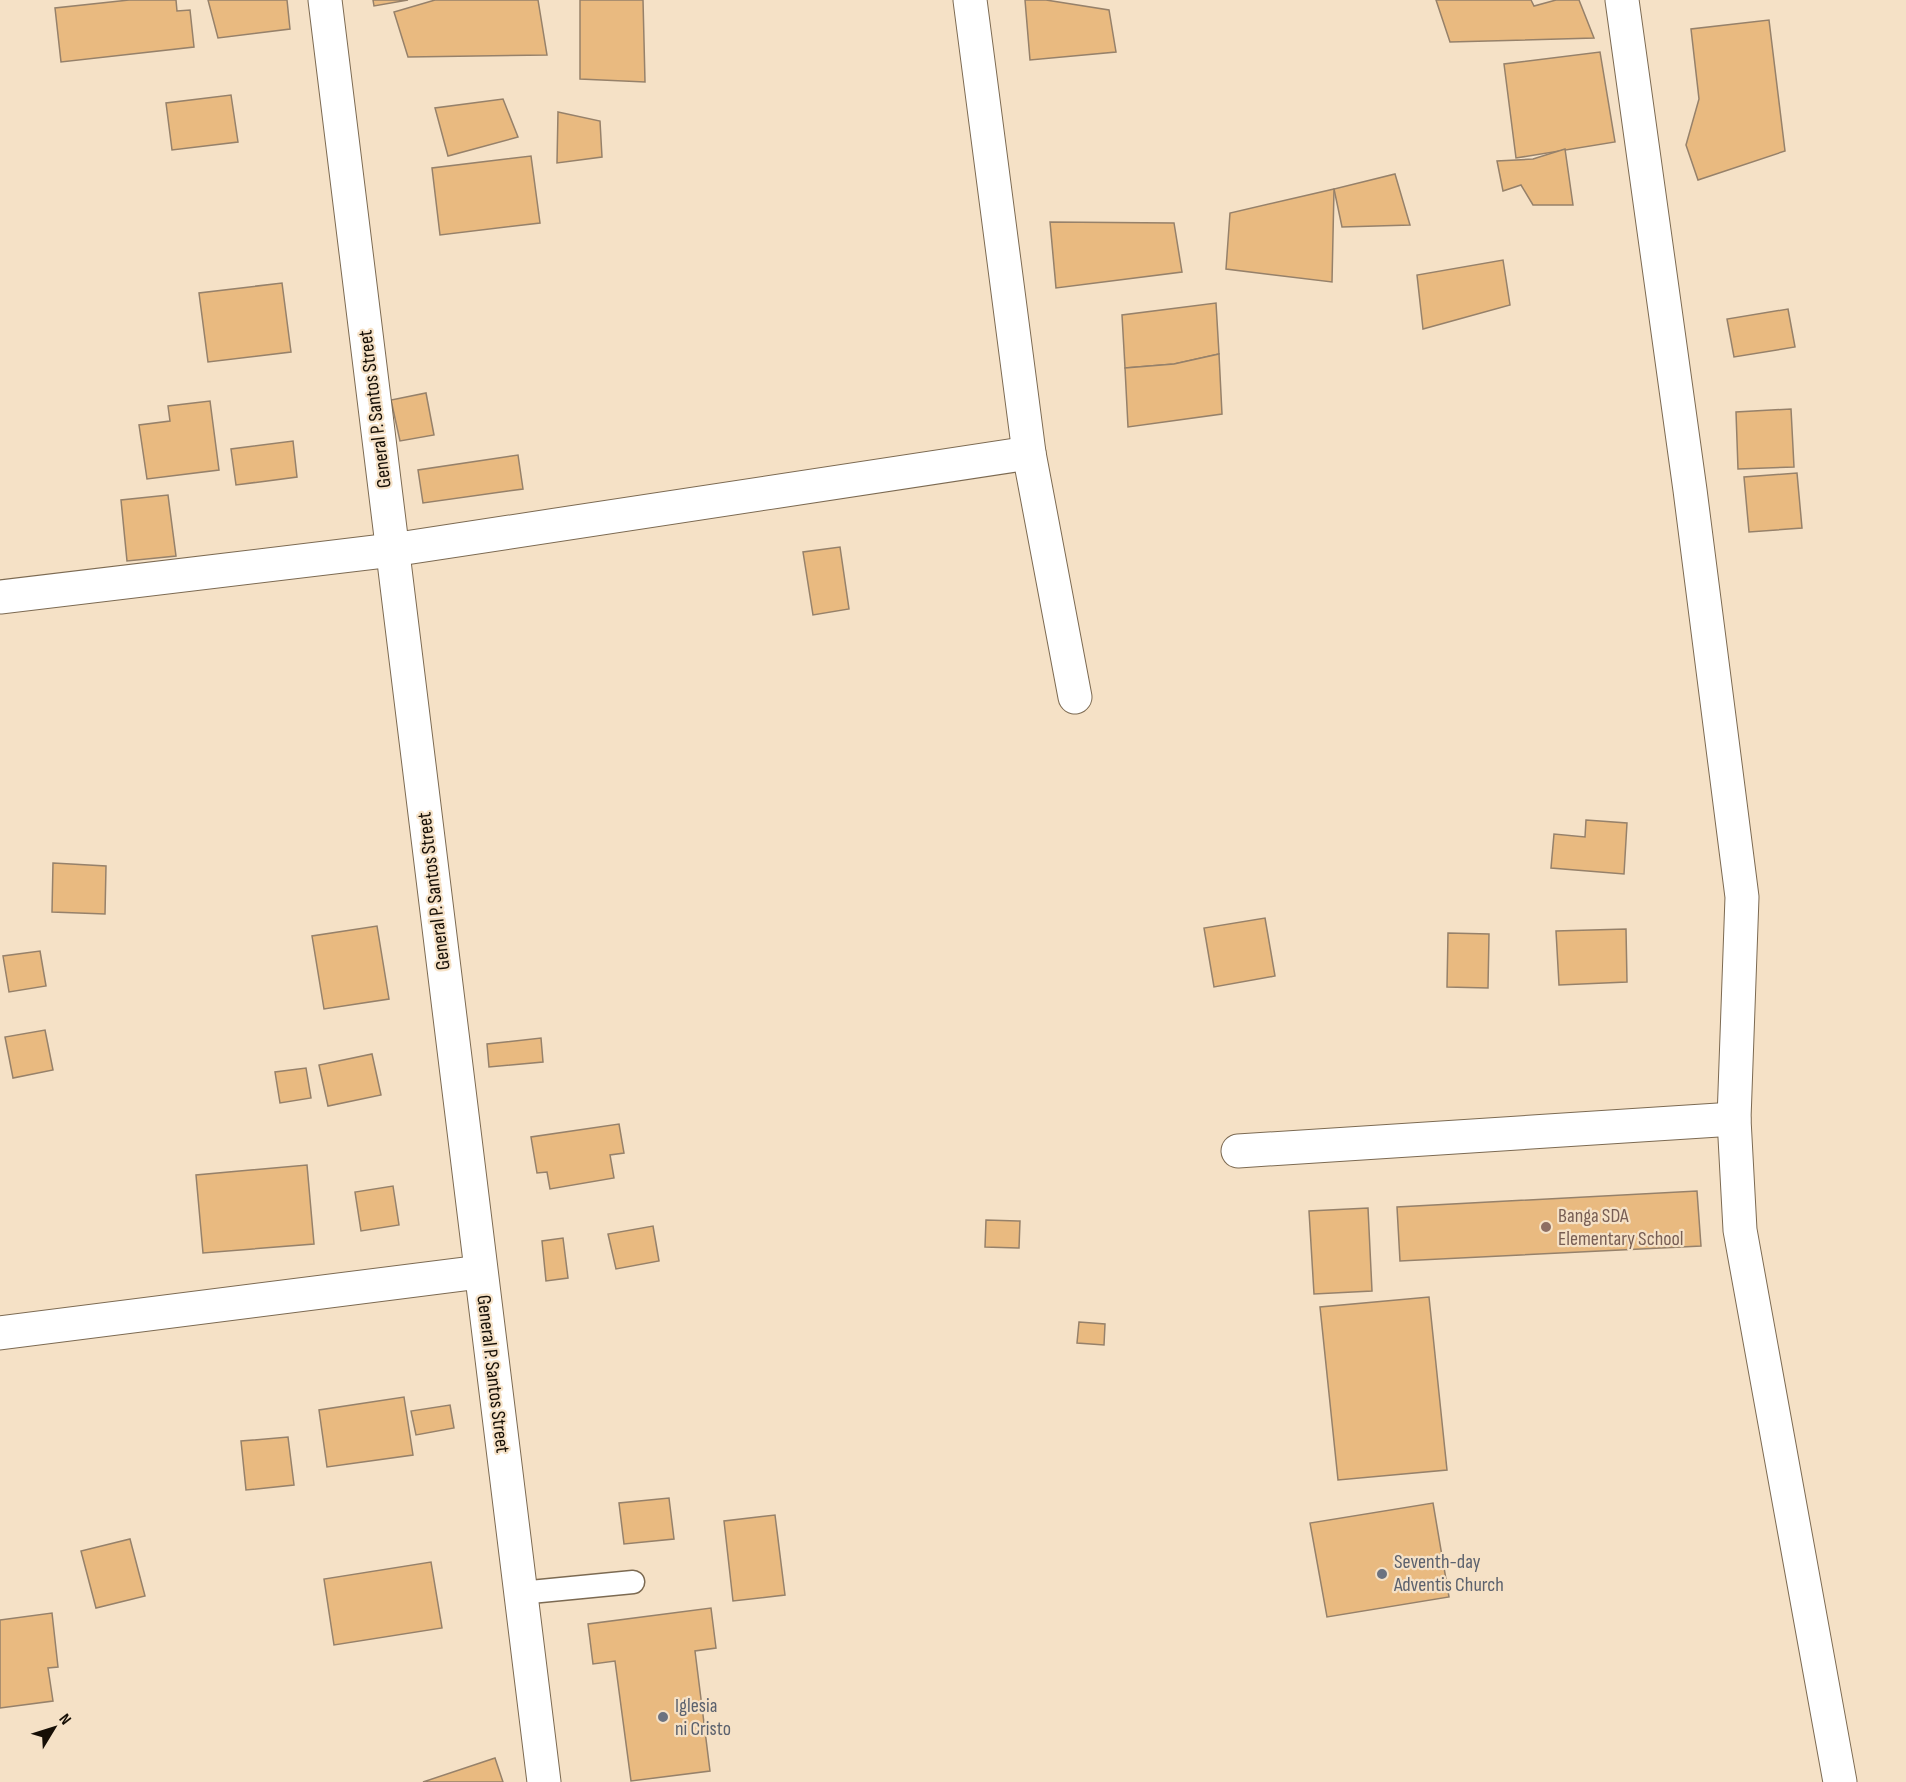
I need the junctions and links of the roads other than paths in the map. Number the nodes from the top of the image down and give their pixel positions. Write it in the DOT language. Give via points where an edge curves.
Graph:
graph roads {
  1 [pos="325,0"];
  2 [pos="970,0"];
  3 [pos="1622,0"];
  4 [pos="1029,453"];
  5 [pos="392,550"];
  6 [pos="0,597"];
  7 [pos="1075,697"];
  8 [pos="1734,1119"];
  9 [pos="1238,1151"];
  10 [pos="480,1272"];
  11 [pos="0,1333"];
  12 [pos="633,1582"];
  13 [pos="520,1593"];
  14 [pos="544,1782"];
  15 [pos="1840,1782"];
  1 -- 5 [label="street, General P. Santos Street"];
  2 -- 4 [label="street"];
  3 -- 8 [label="street" via="1742,897"];
  4 -- 5 [label="street"];
  4 -- 7 [label="street"];
  5 -- 6 [label="street"];
  5 -- 10 [label="street, General P. Santos Street"];
  8 -- 9 [label="street"];
  8 -- 15 [label="street" via="1740,1230"];
  10 -- 11 [label="street"];
  10 -- 13 [label="street, General P. Santos Street"];
  12 -- 13 [label="lane"];
  13 -- 14 [label="street, General P. Santos Street"];
}
